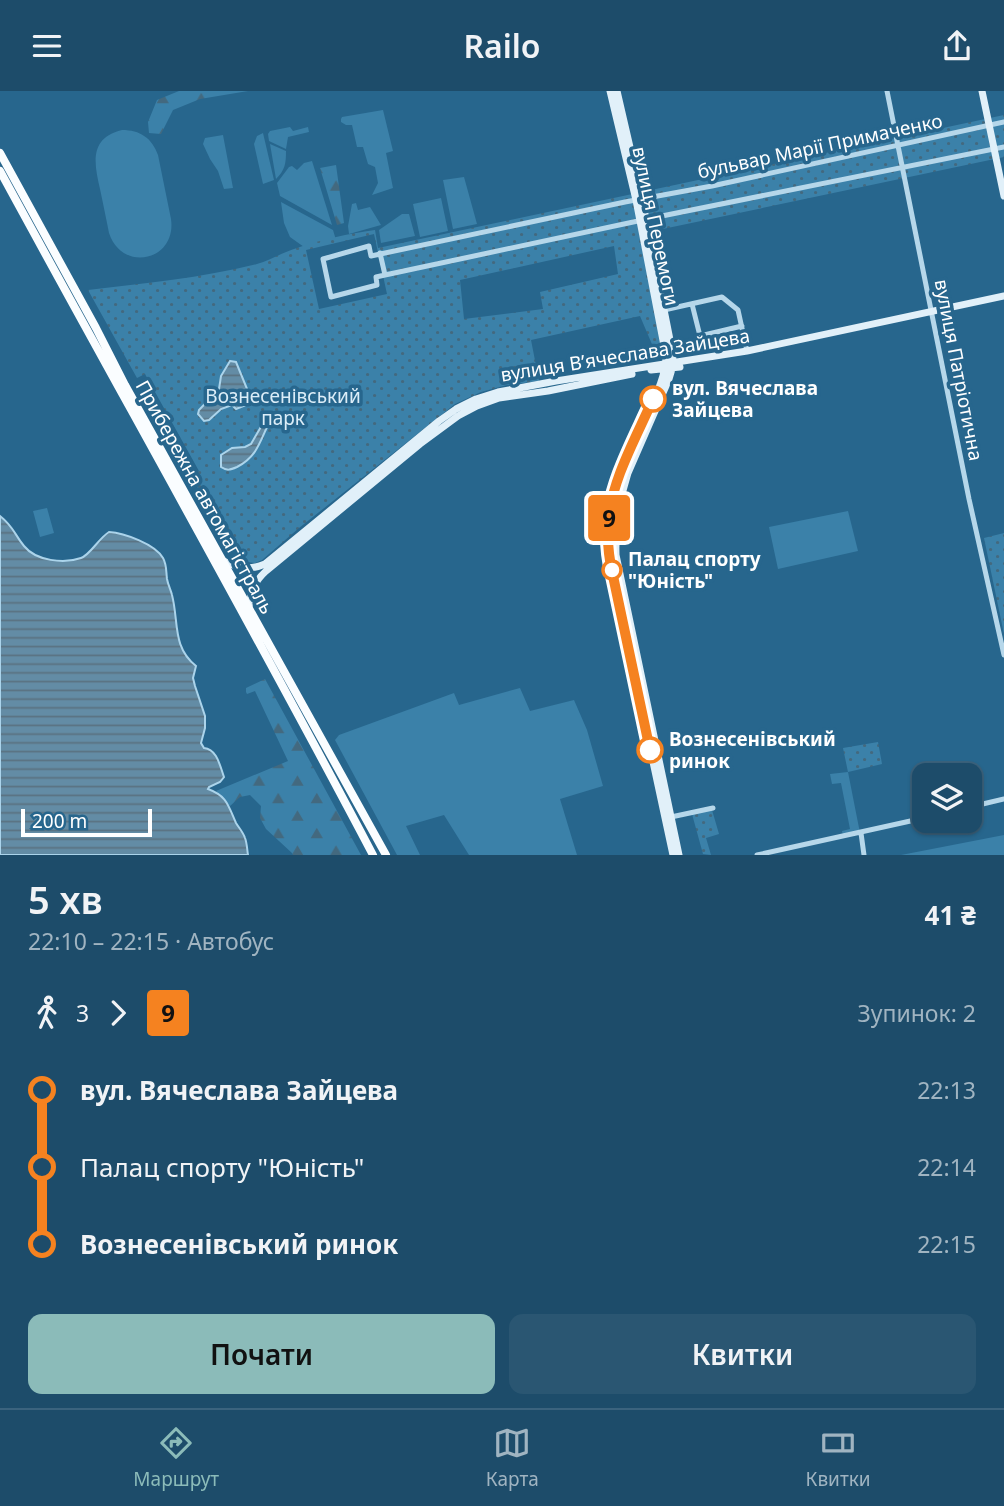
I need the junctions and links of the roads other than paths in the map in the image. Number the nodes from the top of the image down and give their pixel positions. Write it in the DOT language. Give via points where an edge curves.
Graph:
graph roads {
  1 [pos="610,91"];
  2 [pos="617,91"];
  3 [pos="887,91"];
  4 [pos="982,91"];
  5 [pos="1004,122"];
  6 [pos="989,125"];
  7 [pos="898,146"];
  8 [pos="1004,147"];
  9 [pos="994,149"];
  10 [pos="1,160"];
  11 [pos="902,168"];
  12 [pos="1004,196"];
  13 [pos="639,199"];
  14 [pos="643,220"];
  15 [pos="380,253"];
  16 [pos="385,275"];
  17 [pos="73,297"];
  18 [pos="1004,299"];
  19 [pos="692,304"];
  20 [pos="664,310"];
  21 [pos="932,314"];
  22 [pos="742,326"];
  23 [pos="747,351"];
  24 [pos="669,367"];
  25 [pos="612,534"];
  26 [pos="222,560"];
  27 [pos="249,607"];
  28 [pos="1004,655"];
  29 [pos="345,781"];
  30 [pos="340,792"];
  31 [pos="351,792"];
  32 [pos="1004,799"];
  33 [pos="982,804"];
  34 [pos="713,808"];
  35 [pos="671,817"];
  36 [pos="912,821"];
  37 [pos="861,833"];
  38 [pos="373,855"];
  39 [pos="386,855"];
  40 [pos="673,855"];
  41 [pos="679,855"];
  42 [pos="757,855"];
  43 [pos="864,855"];
  1 -- 13 [label="main road, вулиця Перемоги"];
  2 -- 13 [label="main road, вулиця Перемоги"];
  3 -- 7 [label="street, вулиця Патріотична"];
  4 -- 6 [label="main road"];
  5 -- 6 [label="street, бульвар Марії Примаченко"];
  6 -- 7 [label="street, бульвар Марії Примаченко"];
  6 -- 9 [label="main road"];
  7 -- 11 [label="street, вулиця Патріотична"];
  7 -- 13 [label="street, бульвар Марії Примаченко"];
  8 -- 9 [label="street, бульвар Марії Примаченко"];
  9 -- 11 [label="street, бульвар Марії Примаченко"];
  9 -- 12 [label="main road"];
  10 -- 17 [label="main road, Прибережна автомагістраль"];
  11 -- 14 [label="street, бульвар Марії Примаченко"];
  11 -- 21 [label="street, вулиця Патріотична"];
  13 -- 14 [label="main road, вулиця Перемоги"];
  13 -- 15 [label="street, бульвар Марії Примаченко"];
  14 -- 16 [label="street, бульвар Марії Примаченко"];
  14 -- 20 [label="main road, вулиця Перемоги"];
  14 -- 24 [label="main road, вулиця Перемоги"];
  15 -- 16 [label="street"];
  15 -- 16 [label="street, бульвар Марії Примаченко" via="371,256 369,246 323,259 331,297 377,285 376,277"];
  17 -- 26 [label="main road, Прибережна автомагістраль"];
  17 -- 30 [label="main road, Прибережна автомагістраль"];
  18 -- 21 [label="main road, вулиця Вʼячеслава Зайцева"];
  19 -- 20 [label="street"];
  19 -- 22 [label="street" via="722,297 738,310"];
  19 -- 22 [label="street" via="700,336"];
  20 -- 24 [label="main road, вулиця Перемоги" via="673,355"];
  21 -- 23 [label="main road, вулиця Вʼячеслава Зайцева"];
  21 -- 24 [label="main road, вулиця Вʼячеслава Зайцева"];
  21 -- 28 [label="street, вулиця Патріотична"];
  22 -- 23 [label="street"];
  23 -- 24 [label="main road, вулиця Вʼячеслава Зайцева"];
  24 -- 25 [label="main road, вулиця Перемоги" via="617,483"];
  24 -- 26 [label="main road, вулиця Вʼячеслава Зайцева" via="556,381 476,399 421,435 265,564 240,568"];
  24 -- 27 [label="main road, вулиця Вʼячеслава Зайцева" via="499,398 458,416 266,571 252,590"];
  25 -- 35 [label="main road, вулиця Перемоги"];
  25 -- 40 [label="main road, вулиця Перемоги" via="609,557"];
  26 -- 27 [label="main road, Прибережна автомагістраль"];
  27 -- 29 [label="main road, Прибережна автомагістраль"];
  29 -- 30 [label="main road"];
  29 -- 31 [label="main road, Прибережна автомагістраль"];
  30 -- 31 [label="main road"];
  30 -- 38 [label="main road, Прибережна автомагістраль"];
  31 -- 39 [label="main road, Прибережна автомагістраль"];
  32 -- 33 [label="street"];
  34 -- 35 [label="street"];
  35 -- 41 [label="main road, вулиця Перемоги"];
  36 -- 37 [label="street"];
  37 -- 42 [label="street"];
  37 -- 43 [label="street"];
}
